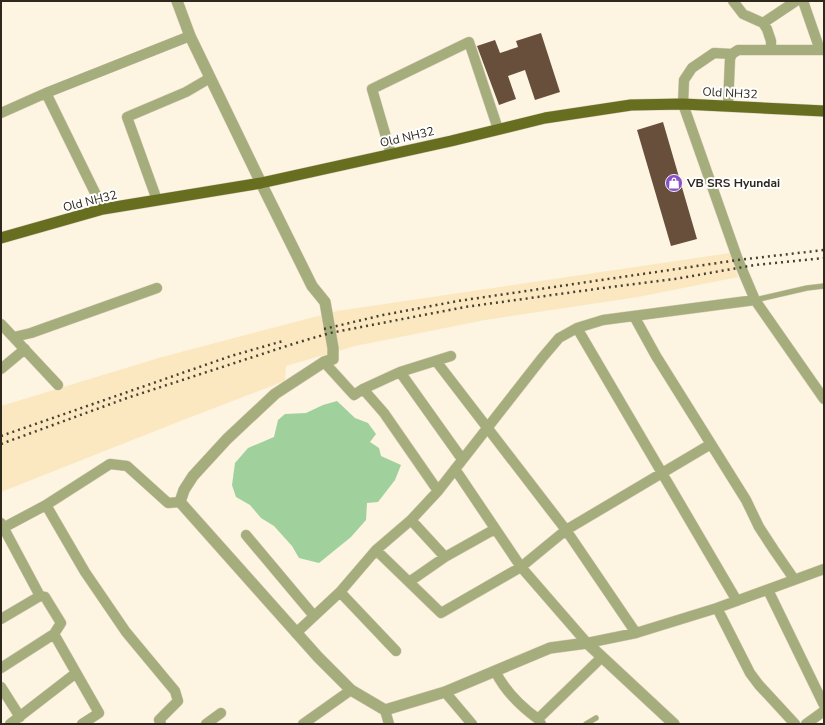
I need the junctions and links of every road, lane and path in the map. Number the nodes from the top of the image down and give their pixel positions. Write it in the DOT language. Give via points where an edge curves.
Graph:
graph roads {
  1 [pos="177,1"];
  2 [pos="733,1"];
  3 [pos="796,1"];
  4 [pos="803,1"];
  5 [pos="763,23"];
  6 [pos="190,36"];
  7 [pos="771,50"];
  8 [pos="822,50"];
  9 [pos="732,54"];
  10 [pos="210,78"];
  11 [pos="46,93"];
  12 [pos="684,104"];
  13 [pos="728,106"];
  14 [pos="824,111"];
  15 [pos="1,113"];
  16 [pos="498,129"];
  17 [pos="391,154"];
  18 [pos="261,183"];
  19 [pos="157,200"];
  20 [pos="103,209"];
  21 [pos="1,238"];
  22 [pos="824,286"];
  23 [pos="157,288"];
  24 [pos="754,300"];
  25 [pos="634,316"];
  26 [pos="1,324"];
  27 [pos="577,328"];
  28 [pos="14,337"];
  29 [pos="25,349"];
  30 [pos="451,356"];
  31 [pos="436,361"];
  32 [pos="324,362"];
  33 [pos="1,370"];
  34 [pos="400,372"];
  35 [pos="58,385"];
  36 [pos="363,389"];
  37 [pos="824,398"];
  38 [pos="487,429"];
  39 [pos="711,444"];
  40 [pos="462,459"];
  41 [pos="454,469"];
  42 [pos="662,473"];
  43 [pos="438,491"];
  44 [pos="180,502"];
  45 [pos="46,505"];
  46 [pos="411,520"];
  47 [pos="2,526"];
  48 [pos="495,529"];
  49 [pos="566,530"];
  50 [pos="246,535"];
  51 [pos="376,550"];
  52 [pos="445,557"];
  53 [pos="522,567"];
  54 [pos="823,572"];
  55 [pos="794,579"];
  56 [pos="409,582"];
  57 [pos="768,590"];
  58 [pos="340,592"];
  59 [pos="40,596"];
  60 [pos="736,600"];
  61 [pos="717,608"];
  62 [pos="314,616"];
  63 [pos="1,619"];
  64 [pos="296,633"];
  65 [pos="636,633"];
  66 [pos="54,634"];
  67 [pos="587,643"];
  68 [pos="396,651"];
  69 [pos="602,657"];
  70 [pos="1,668"];
  71 [pos="495,671"];
  72 [pos="76,673"];
  73 [pos="1,687"];
  74 [pos="352,690"];
  75 [pos="445,692"];
  76 [pos="824,704"];
  77 [pos="385,710"];
  78 [pos="221,713"];
  79 [pos="20,717"];
  80 [pos="821,717"];
  81 [pos="596,718"];
  82 [pos="310,721"];
  83 [pos="539,722"];
  84 [pos="10,724"];
  85 [pos="82,724"];
  86 [pos="161,724"];
  87 [pos="206,724"];
  88 [pos="303,724"];
  89 [pos="389,724"];
  90 [pos="472,724"];
  91 [pos="586,724"];
  92 [pos="674,724"];
  93 [pos="795,724"];
  94 [pos="806,724"];
  1 -- 6 [label="street"];
  2 -- 5 [label="street" via="743,14"];
  3 -- 5 [label="street"];
  4 -- 8 [label="street"];
  5 -- 7 [label="street" via="771,41"];
  6 -- 10 [label="street"];
  6 -- 11 [label="street"];
  7 -- 8 [label="street"];
  7 -- 9 [label="street" via="738,50"];
  9 -- 12 [label="street" via="714,53 692,68 684,80"];
  9 -- 13 [label="street"];
  10 -- 18 [label="street"];
  10 -- 19 [label="street" via="186,92 127,117"];
  11 -- 15 [label="street"];
  11 -- 20 [label="street"];
  12 -- 13 [label="main road, Old NH32"];
  12 -- 16 [label="main road, Old NH32" via="631,105 545,118"];
  12 -- 24 [label="street"];
  13 -- 14 [label="main road, Old NH32"];
  16 -- 17 [label="main road, Old NH32"];
  16 -- 17 [label="street" via="469,42 372,89"];
  17 -- 18 [label="main road, Old NH32"];
  18 -- 19 [label="main road, Old NH32"];
  18 -- 32 [label="street" via="312,286 325,302 333,359"];
  19 -- 20 [label="main road, Old NH32"];
  20 -- 21 [label="main road, Old NH32"];
  22 -- 24 [label="lane"];
  23 -- 28 [label="street"];
  24 -- 25 [label="street"];
  24 -- 37 [label="street"];
  25 -- 27 [label="street" via="603,320"];
  25 -- 39 [label="street"];
  26 -- 28 [label="street"];
  27 -- 38 [label="street" via="559,338"];
  27 -- 42 [label="street"];
  28 -- 29 [label="street"];
  29 -- 33 [label="street"];
  29 -- 35 [label="street"];
  30 -- 31 [label="street"];
  31 -- 34 [label="street"];
  31 -- 38 [label="street"];
  32 -- 36 [label="street" via="354,395"];
  32 -- 44 [label="street" via="275,394 227,439 193,476"];
  34 -- 36 [label="street"];
  34 -- 40 [label="street"];
  36 -- 43 [label="street" via="384,413"];
  38 -- 40 [label="street"];
  38 -- 49 [label="street"];
  39 -- 42 [label="street"];
  39 -- 55 [label="street" via="746,500 759,527"];
  40 -- 41 [label="street"];
  41 -- 43 [label="street"];
  41 -- 48 [label="street"];
  42 -- 49 [label="street"];
  42 -- 60 [label="street"];
  43 -- 46 [label="street"];
  44 -- 45 [label="street" via="168,503 126,466 110,464"];
  44 -- 64 [label="street"];
  45 -- 47 [label="street"];
  45 -- 86 [label="street" via="85,572 126,632 175,691 178,701 159,720"];
  46 -- 51 [label="street"];
  46 -- 52 [label="street"];
  47 -- 59 [label="street"];
  48 -- 52 [label="street"];
  48 -- 53 [label="street"];
  49 -- 53 [label="street"];
  49 -- 65 [label="street"];
  50 -- 62 [label="street"];
  51 -- 56 [label="street"];
  51 -- 58 [label="street"];
  52 -- 56 [label="street"];
  53 -- 56 [label="street" via="441,613"];
  53 -- 67 [label="street"];
  54 -- 55 [label="street"];
  55 -- 57 [label="street"];
  57 -- 60 [label="street"];
  57 -- 76 [label="street"];
  58 -- 62 [label="street"];
  58 -- 68 [label="street"];
  59 -- 63 [label="street"];
  59 -- 66 [label="street" via="45,597 61,623"];
  60 -- 61 [label="street"];
  61 -- 65 [label="street"];
  61 -- 93 [label="street" via="750,672"];
  62 -- 64 [label="street"];
  64 -- 74 [label="street"];
  65 -- 67 [label="street"];
  66 -- 70 [label="street"];
  66 -- 72 [label="street"];
  67 -- 69 [label="street"];
  67 -- 71 [label="street" via="550,648"];
  69 -- 83 [label="street"];
  69 -- 92 [label="street"];
  71 -- 75 [label="street"];
  71 -- 83 [label="street" via="506,689"];
  72 -- 79 [label="street"];
  72 -- 85 [label="street" via="99,713"];
  73 -- 79 [label="street"];
  74 -- 77 [label="street"];
  74 -- 82 [label="street"];
  75 -- 77 [label="street"];
  75 -- 90 [label="street"];
  77 -- 89 [label="street"];
  78 -- 87 [label="street"];
  79 -- 84 [label="street"];
  80 -- 94 [label="street"];
  81 -- 91 [label="lane"];
  82 -- 88 [label="street"];
}
